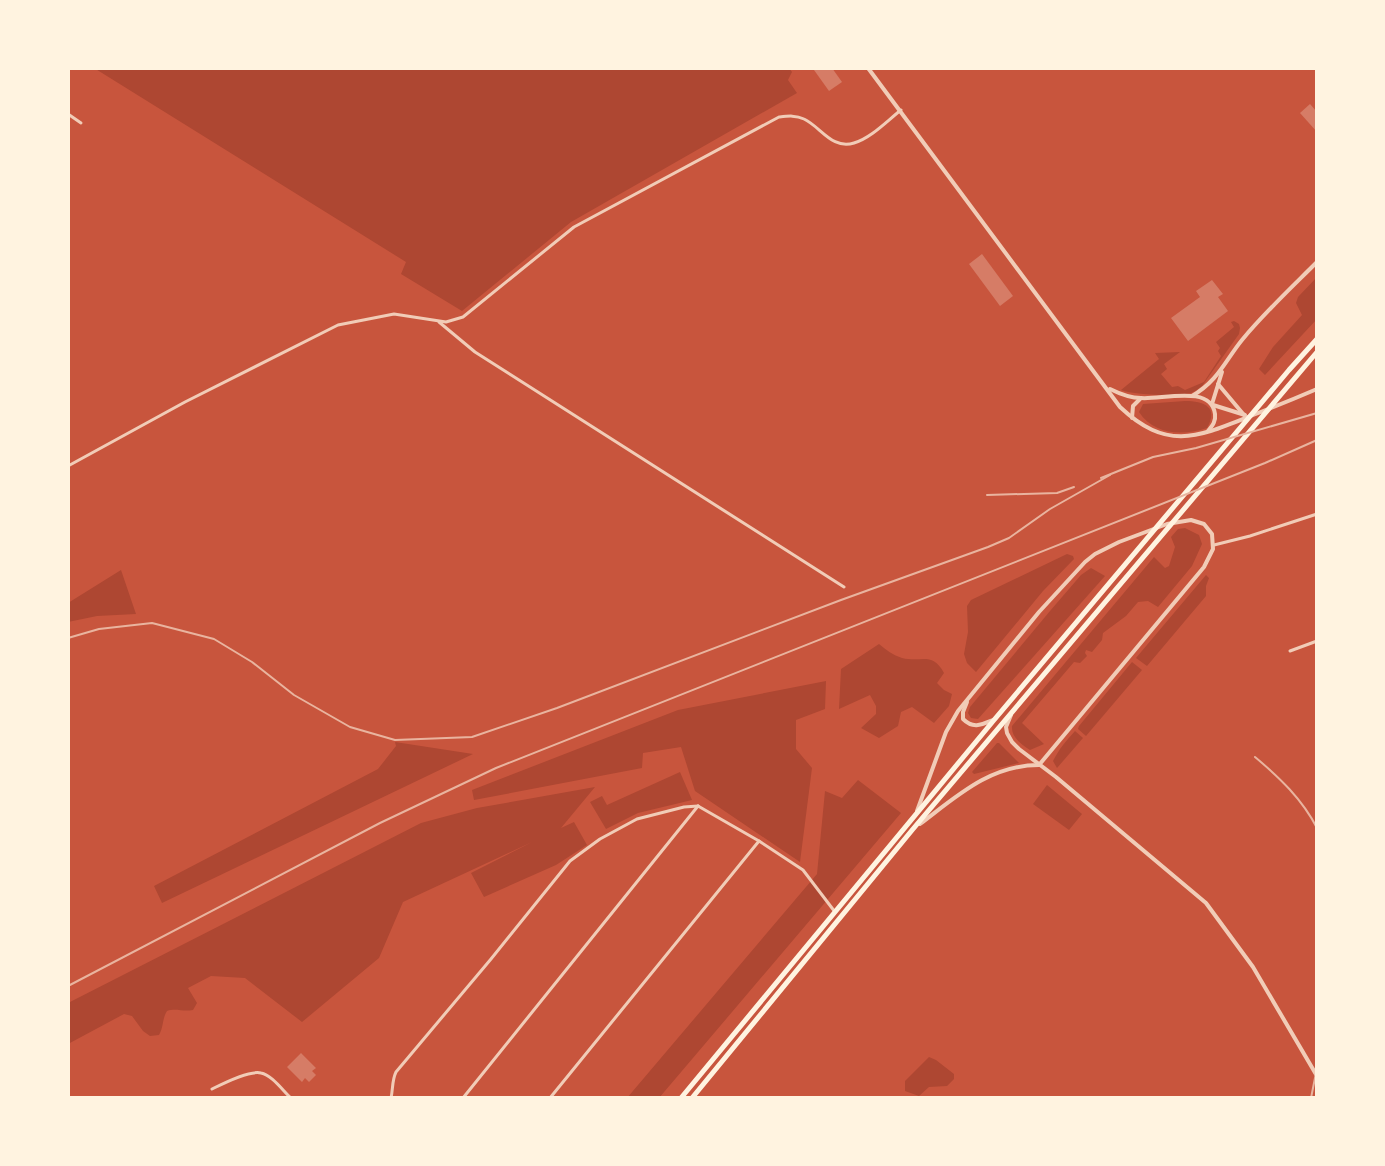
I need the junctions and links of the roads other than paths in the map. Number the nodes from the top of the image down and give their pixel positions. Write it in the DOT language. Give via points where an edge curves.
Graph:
graph roads {
  1 [pos="868,68"];
  2 [pos="901,110"];
  3 [pos="68,114"];
  4 [pos="81,123"];
  5 [pos="1317,262"];
  6 [pos="439,322"];
  7 [pos="1317,339"];
  8 [pos="1317,352"];
  9 [pos="1222,369"];
  10 [pos="1218,384"];
  11 [pos="1108,388"];
  12 [pos="1317,389"];
  13 [pos="1192,396"];
  14 [pos="1142,398"];
  15 [pos="1212,405"];
  16 [pos="1247,416"];
  17 [pos="1132,418"];
  18 [pos="1203,434"];
  19 [pos="68,466"];
  20 [pos="1317,514"];
  21 [pos="1214,545"];
  22 [pos="844,587"];
  23 [pos="1317,641"];
  24 [pos="1290,651"];
  25 [pos="970,696"];
  26 [pos="1011,713"];
  27 [pos="994,720"];
  28 [pos="1039,765"];
  29 [pos="698,806"];
  30 [pos="914,816"];
  31 [pos="913,829"];
  32 [pos="759,841"];
  33 [pos="835,912"];
  34 [pos="1317,1076"];
  35 [pos="212,1089"];
  36 [pos="291,1098"];
  37 [pos="391,1098"];
  38 [pos="463,1098"];
  39 [pos="550,1098"];
  40 [pos="681,1098"];
  41 [pos="692,1098"];
  1 -- 2 [label="street"];
  2 -- 6 [label="street" via="850,145 836,143 806,120 779,117 574,227 463,317"];
  2 -- 11 [label="street"];
  3 -- 4 [label="street"];
  5 -- 9 [label="street" via="1243,339"];
  6 -- 19 [label="street" via="394,314 338,325"];
  6 -- 22 [label="street" via="475,352"];
  7 -- 27 [label="main road"];
  8 -- 26 [label="main road"];
  9 -- 10 [label="street"];
  9 -- 13 [label="street"];
  10 -- 15 [label="street"];
  10 -- 16 [label="street"];
  11 -- 14 [label="street"];
  11 -- 17 [label="street"];
  12 -- 16 [label="street"];
  13 -- 14 [label="street"];
  13 -- 15 [label="street"];
  14 -- 17 [label="street" via="1133,406"];
  15 -- 16 [label="street"];
  15 -- 18 [label="street" via="1215,421"];
  16 -- 18 [label="street"];
  17 -- 18 [label="street" via="1170,436"];
  20 -- 21 [label="street"];
  21 -- 25 [label="street" via="1204,524 1181,520 1095,554 1069,577"];
  21 -- 28 [label="street" via="1204,567"];
  23 -- 24 [label="street"];
  25 -- 27 [label="street" via="963,712 969,725"];
  25 -- 30 [label="street" via="946,732"];
  26 -- 28 [label="street" via="1006,727 1012,742"];
  26 -- 31 [label="main road"];
  27 -- 30 [label="main road"];
  28 -- 31 [label="street" via="997,772 972,784"];
  28 -- 34 [label="street" via="1206,903 1253,967"];
  29 -- 32 [label="street"];
  29 -- 37 [label="street" via="625,824 570,861 396,1072"];
  29 -- 38 [label="street"];
  30 -- 33 [label="main road"];
  31 -- 41 [label="main road"];
  32 -- 33 [label="street" via="803,870"];
  32 -- 39 [label="street"];
  33 -- 40 [label="main road"];
  35 -- 36 [label="street" via="260,1072"];
}
